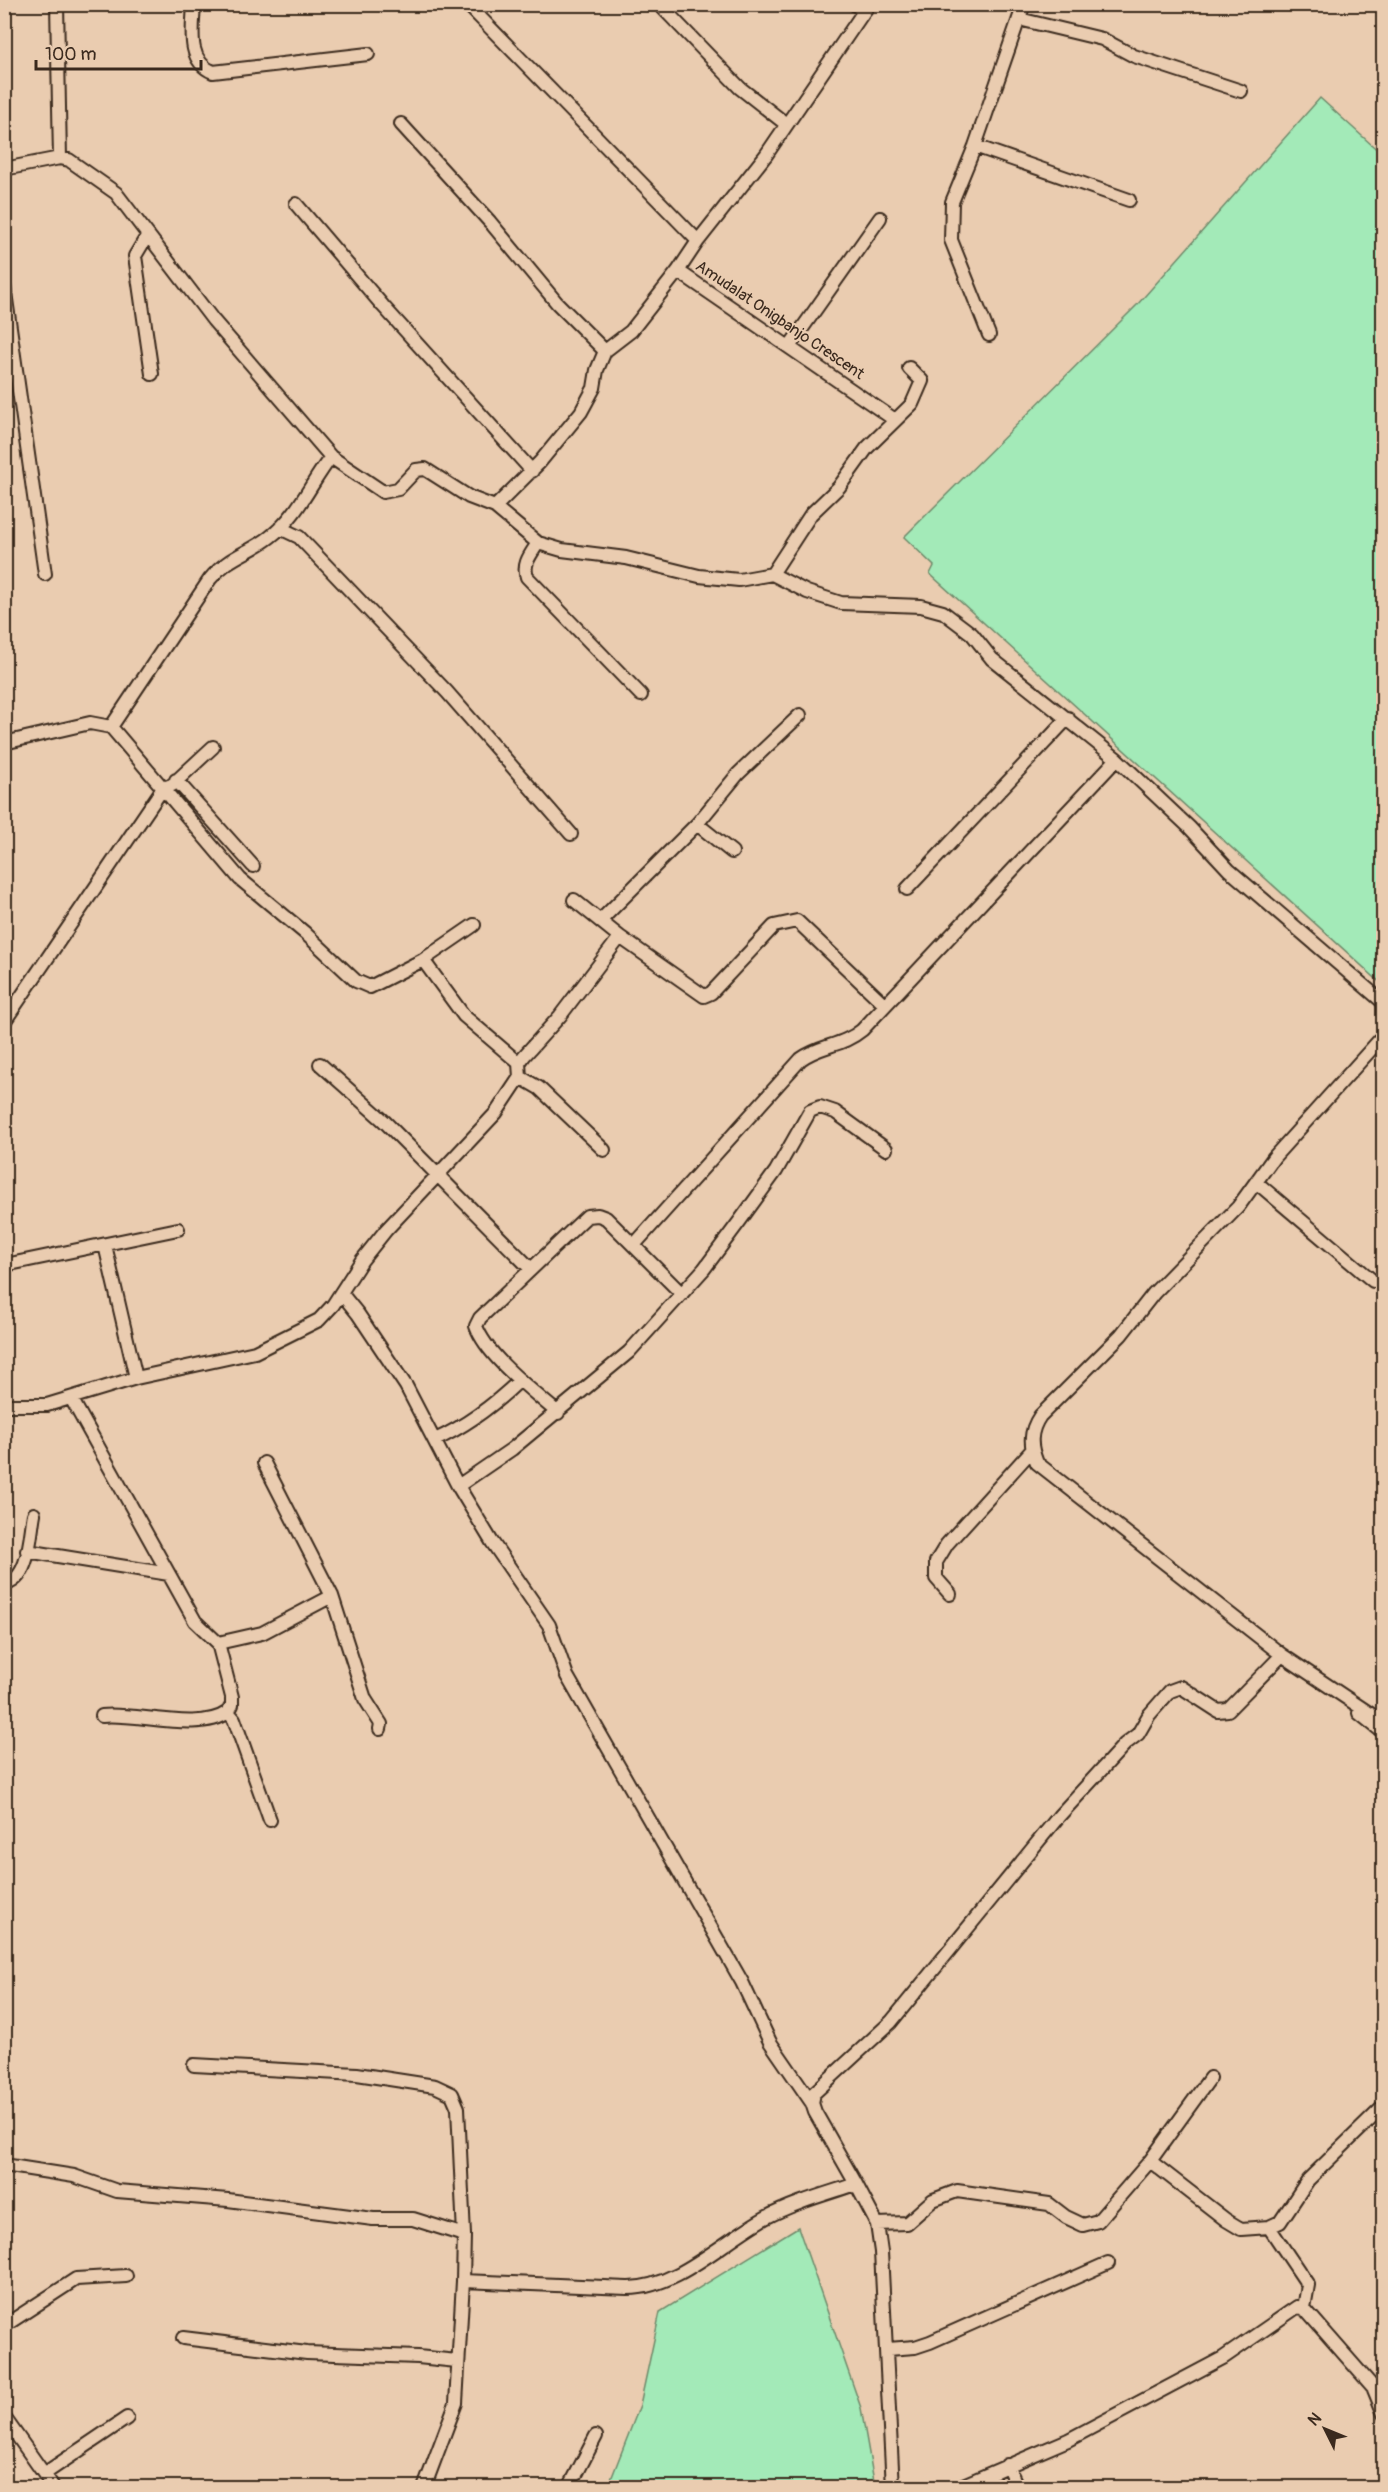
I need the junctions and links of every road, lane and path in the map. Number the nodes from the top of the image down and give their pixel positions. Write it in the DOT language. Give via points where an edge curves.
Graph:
graph roads {
  1 [pos="57,4"];
  2 [pos="194,4"];
  3 [pos="467,4"];
  4 [pos="659,4"];
  5 [pos="1024,4"];
  6 [pos="862,7"];
  7 [pos="1019,19"];
  8 [pos="368,54"];
  9 [pos="1241,91"];
  10 [pos="401,124"];
  11 [pos="786,124"];
  12 [pos="975,146"];
  13 [pos="60,158"];
  14 [pos="4,169"];
  15 [pos="1129,200"];
  16 [pos="296,204"];
  17 [pos="880,218"];
  18 [pos="147,236"];
  19 [pos="698,241"];
  20 [pos="678,271"];
  21 [pos="4,285"];
  22 [pos="989,335"];
  23 [pos="789,347"];
  24 [pos="605,351"];
  25 [pos="909,368"];
  26 [pos="152,374"];
  27 [pos="895,420"];
  28 [pos="331,457"];
  29 [pos="531,471"];
  30 [pos="495,507"];
  31 [pos="280,528"];
  32 [pos="538,543"];
  33 [pos="45,574"];
  34 [pos="772,574"];
  35 [pos="641,695"];
  36 [pos="800,715"];
  37 [pos="1068,718"];
  38 [pos="111,727"];
  39 [pos="4,743"];
  40 [pos="213,747"];
  41 [pos="1116,759"];
  42 [pos="176,780"];
  43 [pos="163,788"];
  44 [pos="697,824"];
  45 [pos="571,834"];
  46 [pos="732,852"];
  47 [pos="253,866"];
  48 [pos="907,889"];
  49 [pos="574,900"];
  50 [pos="601,920"];
  51 [pos="474,926"];
  52 [pos="620,937"];
  53 [pos="423,960"];
  54 [pos="1383,1003"];
  55 [pos="884,1004"];
  56 [pos="4,1022"];
  57 [pos="1383,1035"];
  58 [pos="519,1063"];
  59 [pos="320,1064"];
  60 [pos="520,1077"];
  61 [pos="886,1149"];
  62 [pos="604,1150"];
  63 [pos="437,1175"];
  64 [pos="1256,1182"];
  65 [pos="178,1229"];
  66 [pos="105,1245"];
  67 [pos="634,1245"];
  68 [pos="10,1264"];
  69 [pos="531,1269"];
  70 [pos="1373,1281"];
  71 [pos="341,1293"];
  72 [pos="682,1294"];
  73 [pos="136,1378"];
  74 [pos="520,1380"];
  75 [pos="71,1398"];
  76 [pos="4,1406"];
  77 [pos="558,1413"];
  78 [pos="435,1440"];
  79 [pos="1032,1450"];
  80 [pos="264,1462"];
  81 [pos="458,1486"];
  82 [pos="34,1515"];
  83 [pos="27,1551"];
  84 [pos="169,1574"];
  85 [pos="4,1584"];
  86 [pos="950,1594"];
  87 [pos="332,1596"];
  88 [pos="218,1643"];
  89 [pos="1282,1655"];
  90 [pos="1346,1698"];
  91 [pos="228,1712"];
  92 [pos="102,1716"];
  93 [pos="1383,1723"];
  94 [pos="380,1729"];
  95 [pos="1383,1733"];
  96 [pos="270,1820"];
  97 [pos="194,2065"];
  98 [pos="1209,2078"];
  99 [pos="812,2103"];
  100 [pos="1383,2106"];
  101 [pos="1369,2121"];
  102 [pos="1383,2124"];
  103 [pos="1150,2161"];
  104 [pos="4,2165"];
  105 [pos="856,2184"];
  106 [pos="877,2224"];
  107 [pos="1269,2227"];
  108 [pos="464,2235"];
  109 [pos="1108,2263"];
  110 [pos="126,2276"];
  111 [pos="463,2281"];
  112 [pos="1304,2308"];
  113 [pos="4,2326"];
  114 [pos="183,2338"];
  115 [pos="888,2349"];
  116 [pos="457,2361"];
  117 [pos="1383,2410"];
  118 [pos="4,2417"];
  119 [pos="127,2418"];
  120 [pos="596,2436"];
  121 [pos="1007,2465"];
  122 [pos="44,2474"];
  123 [pos="54,2487"];
  124 [pos="424,2487"];
  125 [pos="569,2487"];
  126 [pos="893,2487"];
  127 [pos="958,2487"];
  128 [pos="1018,2487"];
  1 -- 13 [label="street"];
  2 -- 8 [label="street" via="196,60 213,72"];
  3 -- 19 [label="street"];
  4 -- 11 [label="street" via="740,88"];
  5 -- 7 [label="street"];
  6 -- 11 [label="street, Amudalat Onigbanjo Crescent"];
  7 -- 9 [label="street" via="1102,39 1144,60"];
  7 -- 12 [label="street"];
  10 -- 24 [label="street" via="557,303"];
  11 -- 19 [label="street, Amudalat Onigbanjo Crescent"];
  12 -- 15 [label="street"];
  12 -- 22 [label="street" via="952,202 951,240"];
  13 -- 14 [label="street"];
  13 -- 18 [label="street" via="79,164 116,193"];
  16 -- 29 [label="street"];
  17 -- 23 [label="street"];
  18 -- 26 [label="street" via="135,256"];
  18 -- 28 [label="street" via="234,346"];
  19 -- 20 [label="street, Amudalat Onigbanjo Crescent"];
  20 -- 23 [label="street, Amudalat Onigbanjo Crescent"];
  20 -- 24 [label="street" via="631,331"];
  21 -- 33 [label="street"];
  23 -- 27 [label="street, Amudalat Onigbanjo Crescent"];
  24 -- 29 [label="street" via="594,388 581,412"];
  25 -- 27 [label="street" via="920,376 922,386 912,404"];
  27 -- 34 [label="street" via="811,514"];
  28 -- 30 [label="street" via="383,492 398,489 417,470 425,469 469,497"];
  28 -- 31 [label="street" via="293,516"];
  29 -- 30 [label="street"];
  30 -- 32 [label="street"];
  31 -- 38 [label="street" via="219,568"];
  31 -- 45 [label="street" via="299,537 447,692"];
  32 -- 34 [label="street" via="699,576 739,580"];
  32 -- 35 [label="street" via="524,569 527,577"];
  34 -- 37 [label="street" via="807,592 841,603 921,606 943,612 972,634 992,659"];
  36 -- 44 [label="street" via="738,774"];
  37 -- 41 [label="street"];
  37 -- 48 [label="street"];
  38 -- 39 [label="street" via="90,723"];
  38 -- 43 [label="street"];
  40 -- 42 [label="street"];
  41 -- 54 [label="street" via="1229,870"];
  41 -- 55 [label="street"];
  42 -- 43 [label="street"];
  42 -- 47 [label="street"];
  43 -- 53 [label="street" via="240,879 362,986 370,987"];
  43 -- 56 [label="street"];
  44 -- 46 [label="street"];
  44 -- 50 [label="street"];
  49 -- 50 [label="street"];
  50 -- 52 [label="street"];
  51 -- 53 [label="street"];
  52 -- 55 [label="street" via="704,996 774,926 796,921"];
  52 -- 58 [label="street"];
  53 -- 58 [label="street" via="464,1016"];
  55 -- 67 [label="street" via="854,1036 801,1059"];
  57 -- 64 [label="street"];
  58 -- 60 [label="street"];
  59 -- 63 [label="street"];
  60 -- 62 [label="street" via="539,1088"];
  60 -- 63 [label="street" via="496,1113"];
  61 -- 72 [label="street" via="835,1112 820,1107 810,1111 776,1171"];
  63 -- 69 [label="street"];
  63 -- 71 [label="street" via="386,1230"];
  64 -- 70 [label="street"];
  64 -- 79 [label="street" via="1232,1214 1040,1416 1033,1427"];
  65 -- 66 [label="street"];
  66 -- 68 [label="street"];
  66 -- 73 [label="street"];
  67 -- 69 [label="street" via="606,1218 587,1216"];
  67 -- 72 [label="street"];
  69 -- 74 [label="street" via="480,1317 476,1326 480,1337"];
  71 -- 73 [label="street" via="319,1320 255,1352"];
  71 -- 78 [label="street" via="406,1386"];
  72 -- 77 [label="street" via="629,1352"];
  73 -- 75 [label="street"];
  74 -- 77 [label="street"];
  74 -- 78 [label="street" via="463,1427"];
  75 -- 76 [label="street" via="47,1405"];
  75 -- 84 [label="street"];
  77 -- 81 [label="street"];
  78 -- 81 [label="street"];
  79 -- 86 [label="street" via="947,1544 936,1563 936,1578"];
  79 -- 89 [label="street" via="1037,1463"];
  80 -- 87 [label="street"];
  81 -- 99 [label="street" via="549,1625 567,1676 742,1982 770,2042"];
  82 -- 83 [label="street"];
  83 -- 84 [label="street"];
  83 -- 85 [label="street" via="22,1570 14,1581"];
  84 -- 88 [label="street" via="195,1621"];
  87 -- 88 [label="street" via="262,1633"];
  87 -- 94 [label="street" via="365,1699 381,1724"];
  88 -- 91 [label="street" via="232,1697"];
  89 -- 90 [label="street"];
  89 -- 99 [label="street" via="1222,1712 1190,1691 1170,1691 1149,1714 1138,1734 1059,1816 891,2022 814,2093"];
  90 -- 93 [label="street"];
  90 -- 95 [label="street"];
  91 -- 92 [label="street" via="215,1719"];
  91 -- 96 [label="street" via="234,1719"];
  97 -- 108 [label="street" via="357,2074 444,2089 459,2108"];
  98 -- 103 [label="street"];
  99 -- 105 [label="street"];
  100 -- 101 [label="street"];
  101 -- 102 [label="street"];
  101 -- 107 [label="street" via="1308,2180 1280,2222"];
  103 -- 106 [label="street" via="1098,2221 1083,2225 1049,2204 957,2191 933,2200 907,2223"];
  103 -- 107 [label="street" via="1234,2224 1253,2230"];
  104 -- 108 [label="street" via="74,2176 117,2191 228,2200 373,2219 413,2219"];
  105 -- 106 [label="street"];
  105 -- 111 [label="street" via="766,2218 678,2274 650,2286"];
  106 -- 115 [label="street"];
  107 -- 112 [label="street" via="1308,2285"];
  108 -- 111 [label="street"];
  109 -- 115 [label="street" via="930,2342"];
  110 -- 113 [label="street" via="76,2279"];
  111 -- 116 [label="street"];
  112 -- 117 [label="street" via="1373,2387"];
  112 -- 121 [label="street" via="1291,2310 1213,2364 1068,2439"];
  114 -- 116 [label="street" via="307,2353"];
  115 -- 126 [label="street"];
  116 -- 124 [label="street" via="456,2403"];
  118 -- 122 [label="street"];
  119 -- 122 [label="street"];
  120 -- 125 [label="street"];
  121 -- 127 [label="street"];
  121 -- 128 [label="street"];
  122 -- 123 [label="street"];
}
